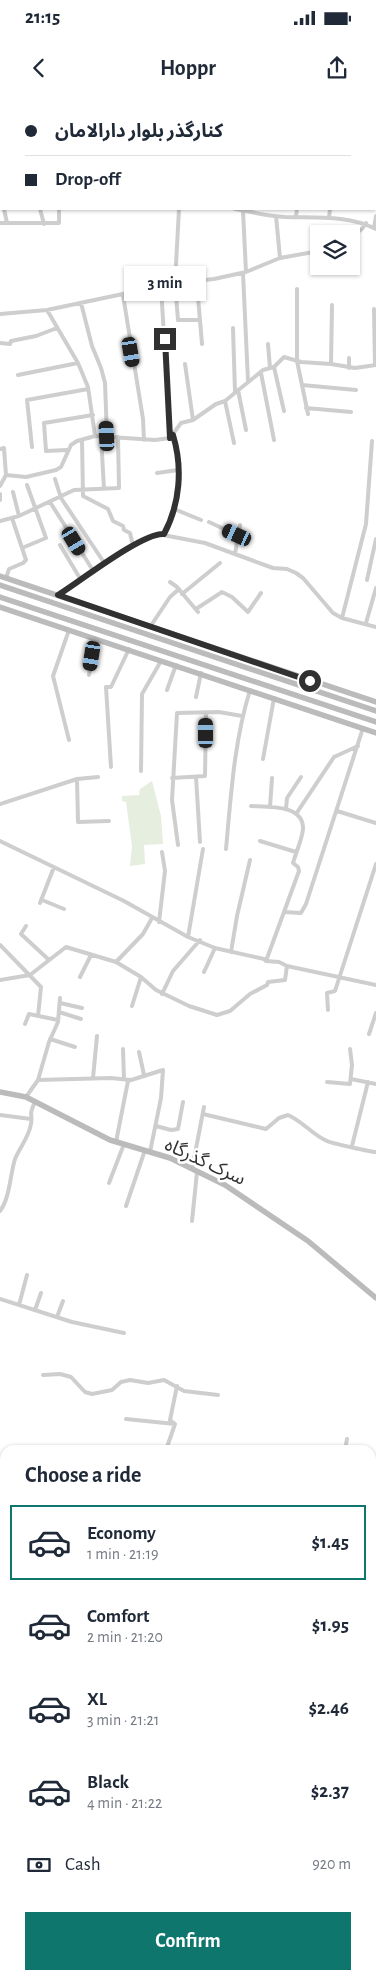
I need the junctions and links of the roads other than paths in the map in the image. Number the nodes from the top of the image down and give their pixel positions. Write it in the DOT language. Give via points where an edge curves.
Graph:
graph roads {
  1 [pos="4,210"];
  2 [pos="40,210"];
  3 [pos="58,210"];
  4 [pos="180,210"];
  5 [pos="239,210"];
  6 [pos="296,210"];
  7 [pos="330,210"];
  8 [pos="243,211"];
  9 [pos="276,216"];
  10 [pos="296,216"];
  11 [pos="376,216"];
  12 [pos="329,218"];
  13 [pos="0,223"];
  14 [pos="7,223"];
  15 [pos="366,223"];
  16 [pos="44,224"];
  17 [pos="375,228"];
  18 [pos="360,230"];
  19 [pos="310,253"];
  20 [pos="280,258"];
  21 [pos="245,272"];
  22 [pos="175,283"];
  23 [pos="161,286"];
  24 [pos="297,289"];
  25 [pos="122,295"];
  26 [pos="198,297"];
  27 [pos="81,303"];
  28 [pos="332,305"];
  29 [pos="374,309"];
  30 [pos="47,310"];
  31 [pos="0,314"];
  32 [pos="199,320"];
  33 [pos="57,328"];
  34 [pos="233,328"];
  35 [pos="0,343"];
  36 [pos="202,344"];
  37 [pos="268,344"];
  38 [pos="349,358"];
  39 [pos="297,361"];
  40 [pos="78,363"];
  41 [pos="185,364"];
  42 [pos="330,364"];
  43 [pos="375,365"];
  44 [pos="272,367"];
  45 [pos="349,368"];
  46 [pos="260,373"];
  47 [pos="18,375"];
  48 [pos="248,381"];
  49 [pos="302,385"];
  50 [pos="88,389"];
  51 [pos="356,390"];
  52 [pos="236,391"];
  53 [pos="225,401"];
  54 [pos="306,408"];
  55 [pos="284,411"];
  56 [pos="351,412"];
  57 [pos="308,414"];
  58 [pos="93,415"];
  59 [pos="193,420"];
  60 [pos="246,430"];
  61 [pos="95,436"];
  62 [pos="100,436"];
  63 [pos="107,436"];
  64 [pos="172,436"];
  65 [pos="118,437"];
  66 [pos="82,440"];
  67 [pos="144,440"];
  68 [pos="274,440"];
  69 [pos="372,441"];
  70 [pos="234,443"];
  71 [pos="32,447"];
  72 [pos="0,449"];
  73 [pos="67,450"];
  74 [pos="178,470"];
  75 [pos="157,472"];
  76 [pos="6,475"];
  77 [pos="55,479"];
  78 [pos="27,485"];
  79 [pos="0,486"];
  80 [pos="104,489"];
  81 [pos="82,491"];
  82 [pos="13,492"];
  83 [pos="0,494"];
  84 [pos="61,498"];
  85 [pos="0,500"];
  86 [pos="50,502"];
  87 [pos="34,508"];
  88 [pos="174,509"];
  89 [pos="19,516"];
  90 [pos="12,518"];
  91 [pos="201,520"];
  92 [pos="0,521"];
  93 [pos="209,522"];
  94 [pos="240,525"];
  95 [pos="164,534"];
  96 [pos="237,535"];
  97 [pos="376,539"];
  98 [pos="60,545"];
  99 [pos="133,545"];
  100 [pos="22,548"];
  101 [pos="235,554"];
  102 [pos="220,563"];
  103 [pos="105,564"];
  104 [pos="94,572"];
  105 [pos="3,577"];
  106 [pos="81,580"];
  107 [pos="366,580"];
  108 [pos="170,582"];
  109 [pos="0,585"];
  110 [pos="376,588"];
  111 [pos="178,590"];
  112 [pos="261,593"];
  113 [pos="182,594"];
  114 [pos="58,595"];
  115 [pos="0,597"];
  116 [pos="0,607"];
  117 [pos="342,618"];
  118 [pos="366,623"];
  119 [pos="150,627"];
  120 [pos="376,627"];
  121 [pos="69,630"];
  122 [pos="95,638"];
  123 [pos="129,649"];
  124 [pos="162,660"];
  125 [pos="176,665"];
  126 [pos="265,666"];
  127 [pos="201,673"];
  128 [pos="262,673"];
  129 [pos="89,675"];
  130 [pos="259,683"];
  131 [pos="167,690"];
  132 [pos="250,690"];
  133 [pos="256,692"];
  134 [pos="196,697"];
  135 [pos="274,698"];
  136 [pos="376,702"];
  137 [pos="376,711"];
  138 [pos="206,713"];
  139 [pos="242,716"];
  140 [pos="376,722"];
  141 [pos="363,728"];
  142 [pos="376,733"];
  143 [pos="69,740"];
  144 [pos="358,746"];
  145 [pos="264,759"];
  146 [pos="111,767"];
  147 [pos="141,771"];
  148 [pos="98,777"];
  149 [pos="196,777"];
  150 [pos="301,777"];
  151 [pos="172,778"];
  152 [pos="272,778"];
  153 [pos="77,779"];
  154 [pos="0,804"];
  155 [pos="251,806"];
  156 [pos="270,807"];
  157 [pos="286,809"];
  158 [pos="337,811"];
  159 [pos="296,814"];
  160 [pos="109,821"];
  161 [pos="376,823"];
  162 [pos="0,841"];
  163 [pos="260,841"];
  164 [pos="200,842"];
  165 [pos="178,845"];
  166 [pos="226,848"];
  167 [pos="203,850"];
  168 [pos="162,852"];
  169 [pos="296,852"];
  170 [pos="250,860"];
  171 [pos="376,864"];
  172 [pos="54,867"];
  173 [pos="64,909"];
  174 [pos="284,912"];
  175 [pos="152,918"];
  176 [pos="159,922"];
  177 [pos="26,926"];
  178 [pos="188,937"];
  179 [pos="200,940"];
  180 [pos="0,945"];
  181 [pos="215,948"];
  182 [pos="231,952"];
  183 [pos="91,955"];
  184 [pos="49,960"];
  185 [pos="116,962"];
  186 [pos="266,962"];
  187 [pos="287,966"];
  188 [pos="204,972"];
  189 [pos="30,975"];
  190 [pos="339,976"];
  191 [pos="80,977"];
  192 [pos="141,977"];
  193 [pos="0,980"];
  194 [pos="376,985"];
  195 [pos="162,994"];
  196 [pos="132,1006"];
  197 [pos="82,1008"];
  198 [pos="328,1010"];
  199 [pos="59,1012"];
  200 [pos="376,1013"];
  201 [pos="38,1016"];
  202 [pos="81,1019"];
  203 [pos="58,1020"];
  204 [pos="25,1024"];
  205 [pos="369,1034"];
  206 [pos="97,1036"];
  207 [pos="50,1039"];
  208 [pos="75,1047"];
  209 [pos="350,1048"];
  210 [pos="123,1049"];
  211 [pos="139,1052"];
  212 [pos="144,1075"];
  213 [pos="93,1078"];
  214 [pos="124,1079"];
  215 [pos="351,1079"];
  216 [pos="38,1080"];
  217 [pos="130,1080"];
  218 [pos="327,1082"];
  219 [pos="368,1082"];
  220 [pos="376,1084"];
  221 [pos="0,1092"];
  222 [pos="26,1097"];
  223 [pos="35,1102"];
  224 [pos="183,1102"];
  225 [pos="204,1106"];
  226 [pos="203,1114"];
  227 [pos="0,1115"];
  228 [pos="31,1119"];
  229 [pos="156,1126"];
  230 [pos="116,1142"];
  231 [pos="124,1144"];
  232 [pos="352,1146"];
  233 [pos="147,1152"];
  234 [pos="376,1152"];
  235 [pos="195,1171"];
  236 [pos="109,1183"];
  237 [pos="126,1206"];
  238 [pos="0,1211"];
  239 [pos="192,1221"];
  240 [pos="28,1275"];
  241 [pos="41,1293"];
  242 [pos="376,1298"];
  243 [pos="0,1299"];
  244 [pos="63,1301"];
  245 [pos="19,1304"];
  246 [pos="35,1310"];
  247 [pos="57,1318"];
  248 [pos="124,1333"];
  249 [pos="43,1374"];
  250 [pos="177,1386"];
  251 [pos="218,1395"];
  252 [pos="126,1420"];
  253 [pos="174,1424"];
  254 [pos="347,1439"];
  255 [pos="168,1445"];
  256 [pos="346,1445"];
  1 -- 14 [label="street"];
  2 -- 16 [label="street"];
  3 -- 16 [label="street" via="58,223"];
  4 -- 22 [label="street"];
  5 -- 8 [label="street"];
  6 -- 10 [label="street"];
  7 -- 12 [label="street"];
  8 -- 9 [label="street"];
  8 -- 21 [label="street"];
  9 -- 10 [label="street"];
  9 -- 20 [label="street"];
  10 -- 12 [label="street"];
  11 -- 17 [label="street"];
  12 -- 15 [label="street"];
  13 -- 14 [label="street"];
  14 -- 16 [label="street"];
  15 -- 17 [label="street"];
  15 -- 18 [label="street"];
  19 -- 20 [label="street"];
  20 -- 21 [label="street"];
  21 -- 22 [label="street"];
  21 -- 48 [label="street"];
  22 -- 23 [label="street"];
  22 -- 32 [label="street" via="178,321"];
  23 -- 25 [label="street"];
  23 -- 64 [label="street"];
  24 -- 39 [label="street"];
  25 -- 27 [label="street"];
  25 -- 67 [label="street"];
  26 -- 32 [label="street"];
  27 -- 30 [label="street"];
  27 -- 63 [label="street" via="105,383"];
  28 -- 42 [label="street"];
  29 -- 43 [label="street"];
  30 -- 31 [label="street"];
  30 -- 33 [label="street"];
  32 -- 36 [label="street"];
  33 -- 35 [label="street" via="11,341 10,344"];
  33 -- 40 [label="street"];
  34 -- 52 [label="street"];
  37 -- 44 [label="street"];
  38 -- 45 [label="street"];
  39 -- 42 [label="street"];
  39 -- 44 [label="street" via="284,356"];
  39 -- 49 [label="street"];
  40 -- 47 [label="street"];
  40 -- 50 [label="street"];
  41 -- 59 [label="street"];
  42 -- 45 [label="street"];
  43 -- 45 [label="street"];
  44 -- 46 [label="street"];
  44 -- 55 [label="street"];
  46 -- 48 [label="street"];
  46 -- 68 [label="street"];
  48 -- 52 [label="street"];
  49 -- 51 [label="street"];
  49 -- 54 [label="street"];
  50 -- 58 [label="street"];
  50 -- 71 [label="street" via="27,400"];
  52 -- 53 [label="street"];
  52 -- 60 [label="street"];
  53 -- 59 [label="street"];
  53 -- 70 [label="street"];
  54 -- 56 [label="street"];
  54 -- 57 [label="street"];
  58 -- 61 [label="street"];
  58 -- 73 [label="street" via="44,423 46,451"];
  59 -- 64 [label="street" via="181,423"];
  61 -- 62 [label="street"];
  61 -- 66 [label="street"];
  62 -- 63 [label="street"];
  62 -- 80 [label="street"];
  63 -- 65 [label="street"];
  64 -- 67 [label="street" via="163,440"];
  64 -- 74 [label="street" via="178,452"];
  65 -- 67 [label="street"];
  65 -- 80 [label="street" via="119,488"];
  66 -- 73 [label="street"];
  66 -- 81 [label="street"];
  69 -- 117 [label="street" via="366,524"];
  72 -- 76 [label="street" via="4,448"];
  73 -- 76 [label="street" via="61,467 56,470 26,477"];
  74 -- 75 [label="street"];
  74 -- 88 [label="street" via="179,487"];
  76 -- 79 [label="street"];
  77 -- 84 [label="street"];
  78 -- 87 [label="street"];
  80 -- 81 [label="street"];
  81 -- 84 [label="street" via="74,490"];
  81 -- 99 [label="street" via="83,496 108,509 113,521 130,534"];
  82 -- 89 [label="street"];
  83 -- 85 [label="street"];
  84 -- 86 [label="street"];
  84 -- 103 [label="street"];
  86 -- 87 [label="street"];
  86 -- 104 [label="street"];
  87 -- 89 [label="street"];
  87 -- 100 [label="street" via="45,538"];
  88 -- 91 [label="street"];
  88 -- 95 [label="street"];
  89 -- 90 [label="street"];
  90 -- 92 [label="street"];
  90 -- 100 [label="street"];
  93 -- 96 [label="street"];
  94 -- 96 [label="street"];
  95 -- 99 [label="street"];
  95 -- 101 [label="street"];
  96 -- 101 [label="street"];
  97 -- 107 [label="street"];
  98 -- 106 [label="street"];
  99 -- 103 [label="street"];
  100 -- 105 [label="street" via="26,561"];
  101 -- 117 [label="street" via="296,573 333,613"];
  102 -- 113 [label="street"];
  103 -- 104 [label="street"];
  104 -- 106 [label="street"];
  105 -- 114 [label="street"];
  106 -- 114 [label="street"];
  108 -- 111 [label="street"];
  109 -- 128 [label="street"];
  110 -- 118 [label="street"];
  111 -- 113 [label="street"];
  111 -- 119 [label="street"];
  112 -- 113 [label="street" via="248,612 222,592 197,611"];
  114 -- 119 [label="street"];
  115 -- 130 [label="street"];
  116 -- 121 [label="street"];
  117 -- 118 [label="street"];
  118 -- 120 [label="street"];
  119 -- 126 [label="street"];
  121 -- 122 [label="street"];
  121 -- 143 [label="street" via="53,676"];
  122 -- 123 [label="street"];
  122 -- 129 [label="street"];
  123 -- 124 [label="street"];
  123 -- 146 [label="street" via="112,687 106,687"];
  124 -- 125 [label="street"];
  124 -- 147 [label="street" via="142,696"];
  125 -- 127 [label="street"];
  125 -- 131 [label="street"];
  126 -- 128 [label="street"];
  126 -- 136 [label="street"];
  127 -- 132 [label="street"];
  127 -- 134 [label="street"];
  128 -- 130 [label="street"];
  128 -- 137 [label="street"];
  130 -- 133 [label="street"];
  130 -- 140 [label="street"];
  132 -- 133 [label="street"];
  132 -- 139 [label="street"];
  133 -- 135 [label="street"];
  135 -- 141 [label="street"];
  135 -- 145 [label="street"];
  138 -- 139 [label="street"];
  138 -- 149 [label="street" via="206,772 205,776"];
  138 -- 151 [label="street" via="177,713"];
  139 -- 166 [label="street" via="232,772"];
  141 -- 142 [label="street"];
  141 -- 144 [label="street"];
  144 -- 158 [label="street"];
  144 -- 159 [label="street" via="334,757"];
  148 -- 153 [label="street"];
  149 -- 151 [label="street"];
  149 -- 164 [label="street"];
  150 -- 157 [label="street" via="287,798"];
  151 -- 165 [label="street" via="172,807"];
  152 -- 156 [label="street"];
  153 -- 154 [label="street"];
  153 -- 160 [label="street" via="78,822"];
  155 -- 156 [label="street"];
  156 -- 157 [label="street"];
  157 -- 159 [label="street"];
  158 -- 161 [label="street"];
  158 -- 174 [label="street" via="303,912"];
  159 -- 169 [label="street" via="303,829"];
  162 -- 172 [label="street"];
  163 -- 169 [label="street"];
  167 -- 178 [label="street"];
  168 -- 176 [label="street" via="165,871"];
  169 -- 174 [label="street" via="292,863 299,871"];
  170 -- 182 [label="street"];
  171 -- 190 [label="street"];
  172 -- 173 [label="street" via="41,902"];
  172 -- 175 [label="street"];
  174 -- 186 [label="street"];
  175 -- 176 [label="street"];
  175 -- 185 [label="street" via="143,934"];
  176 -- 178 [label="street"];
  177 -- 184 [label="street" via="21,934"];
  178 -- 179 [label="street"];
  179 -- 181 [label="street"];
  179 -- 195 [label="street" via="173,971"];
  180 -- 189 [label="street"];
  181 -- 182 [label="street"];
  181 -- 188 [label="street"];
  182 -- 186 [label="street"];
  183 -- 184 [label="street" via="66,947"];
  183 -- 185 [label="street"];
  183 -- 191 [label="street"];
  184 -- 189 [label="street"];
  185 -- 192 [label="street"];
  186 -- 187 [label="street"];
  187 -- 190 [label="street"];
  187 -- 195 [label="street" via="285,980 268,982 230,1011 217,1015"];
  189 -- 193 [label="street"];
  189 -- 201 [label="street" via="41,988"];
  190 -- 194 [label="street"];
  190 -- 198 [label="street" via="335,991 327,992"];
  192 -- 195 [label="street"];
  192 -- 196 [label="street"];
  197 -- 199 [label="street" via="60,1000"];
  199 -- 202 [label="street"];
  199 -- 203 [label="street"];
  200 -- 205 [label="street"];
  201 -- 203 [label="street"];
  201 -- 204 [label="street" via="28,1015"];
  203 -- 207 [label="street"];
  206 -- 213 [label="street"];
  207 -- 208 [label="street"];
  207 -- 216 [label="street"];
  209 -- 215 [label="street"];
  210 -- 214 [label="street"];
  211 -- 212 [label="street"];
  212 -- 217 [label="street"];
  212 -- 229 [label="street" via="163,1070"];
  213 -- 214 [label="street"];
  213 -- 216 [label="street"];
  214 -- 217 [label="street"];
  215 -- 218 [label="street" via="348,1085"];
  215 -- 219 [label="street"];
  216 -- 222 [label="street"];
  217 -- 230 [label="street"];
  219 -- 220 [label="street"];
  219 -- 232 [label="street"];
  221 -- 222 [label="street, سرک گذرگاه"];
  222 -- 223 [label="street, سرک گذرگاه"];
  223 -- 228 [label="street" via="30,1111"];
  223 -- 230 [label="street, سرک گذرگاه"];
  224 -- 229 [label="street" via="178,1129"];
  225 -- 226 [label="street"];
  226 -- 232 [label="street" via="266,1129 288,1115 327,1142"];
  226 -- 235 [label="street"];
  227 -- 228 [label="street"];
  228 -- 238 [label="street"];
  229 -- 233 [label="street"];
  230 -- 231 [label="street, سرک گذرگاه"];
  231 -- 233 [label="street, سرک گذرگاه"];
  231 -- 236 [label="street"];
  232 -- 234 [label="street"];
  233 -- 235 [label="street, سرک گذرگاه" via="170,1158"];
  233 -- 237 [label="street"];
  235 -- 239 [label="street"];
  235 -- 242 [label="street, سرک گذرگاه" via="225,1185 280,1221"];
  240 -- 245 [label="street"];
  241 -- 246 [label="street"];
  243 -- 245 [label="street"];
  244 -- 247 [label="street"];
  245 -- 246 [label="street"];
  246 -- 247 [label="street"];
  247 -- 248 [label="street"];
  249 -- 250 [label="street" via="71,1377 85,1392 92,1394 112,1390 121,1382 130,1380 148,1383 164,1380"];
  250 -- 251 [label="street" via="184,1391"];
  250 -- 253 [label="street" via="170,1420"];
  252 -- 253 [label="street"];
  253 -- 255 [label="street"];
  254 -- 256 [label="street"];
}
